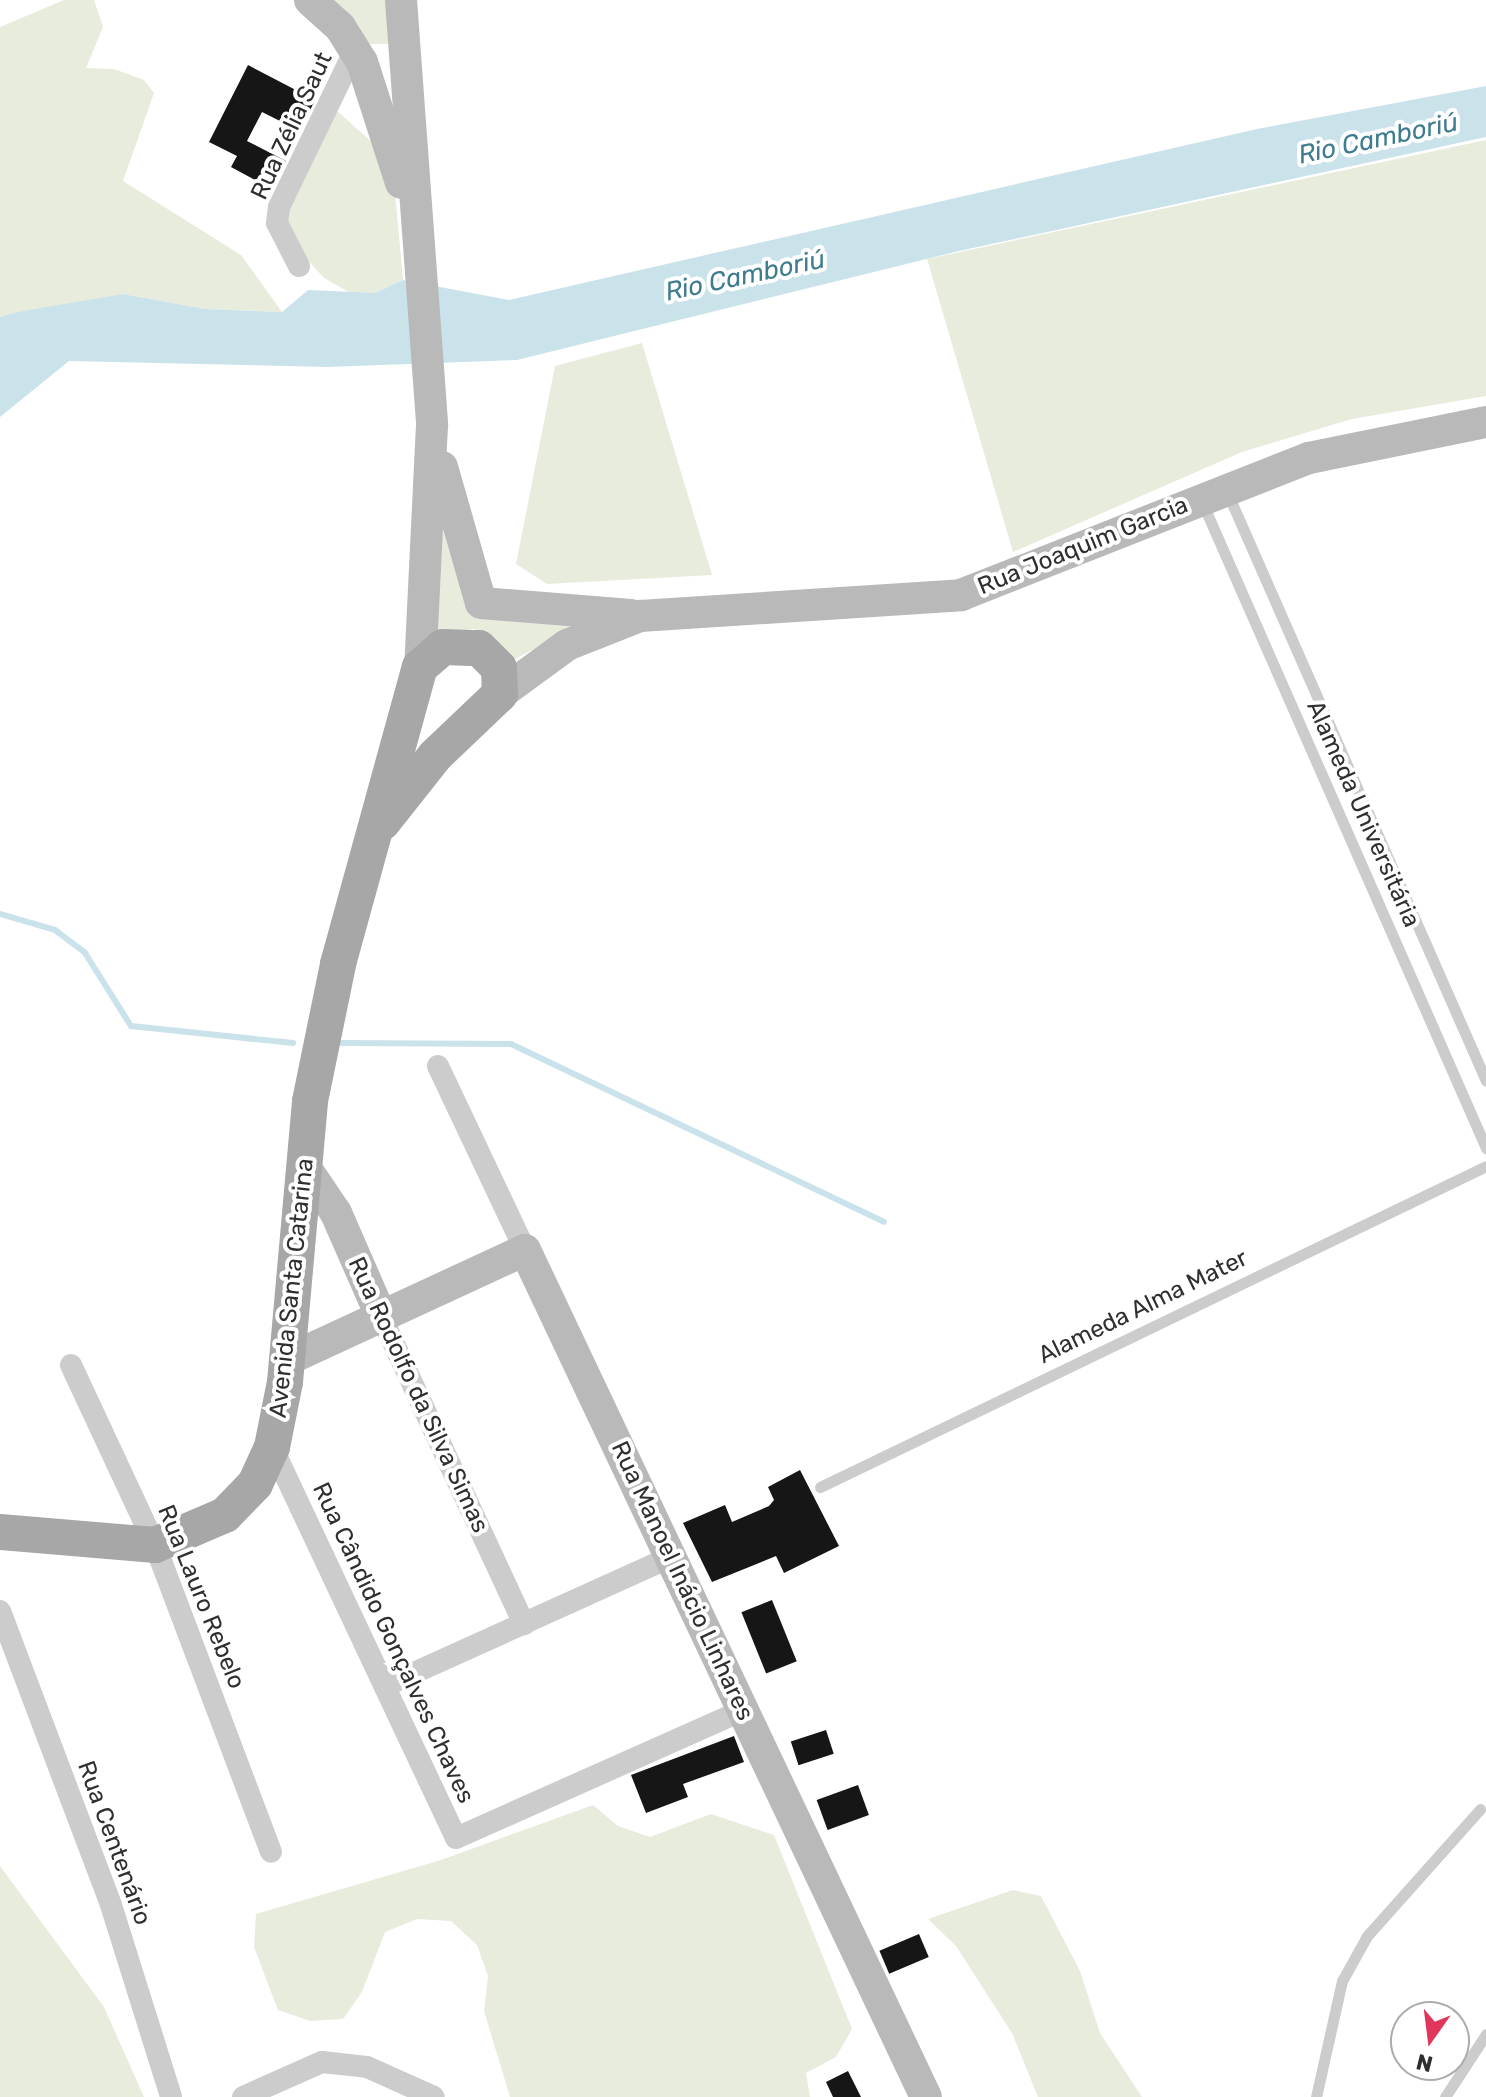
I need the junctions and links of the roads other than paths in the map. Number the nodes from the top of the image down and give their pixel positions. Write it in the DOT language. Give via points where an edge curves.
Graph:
graph roads {
  1 [pos="310,0"];
  2 [pos="401,0"];
  3 [pos="358,56"];
  4 [pos="419,250"];
  5 [pos="299,266"];
  6 [pos="431,410"];
  7 [pos="1486,422"];
  8 [pos="1212,494"];
  9 [pos="640,616"];
  10 [pos="420,667"];
  11 [pos="500,694"];
  12 [pos="382,823"];
  13 [pos="438,1066"];
  14 [pos="1486,1081"];
  15 [pos="1486,1148"];
  16 [pos="1486,1166"];
  17 [pos="307,1170"];
  18 [pos="525,1250"];
  19 [pos="381,1316"];
  20 [pos="287,1360"];
  21 [pos="71,1365"];
  22 [pos="272,1447"];
  23 [pos="820,1487"];
  24 [pos="0,1532"];
  25 [pos="155,1545"];
  26 [pos="671,1557"];
  27 [pos="0,1611"];
  28 [pos="524,1624"];
  29 [pos="385,1686"];
  30 [pos="743,1710"];
  31 [pos="1480,1809"];
  32 [pos="271,1852"];
  33 [pos="1486,2034"];
  34 [pos="171,2097"];
  35 [pos="243,2097"];
  36 [pos="434,2097"];
  37 [pos="926,2097"];
  38 [pos="1316,2097"];
  39 [pos="1445,2097"];
  1 -- 3 [label="main road"];
  2 -- 4 [label="main road"];
  3 -- 4 [label="main road"];
  3 -- 5 [label="street, Rua Zélia Saut" via="279,207 277,223"];
  4 -- 6 [label="main road"];
  6 -- 9 [label="main road" via="481,603"];
  6 -- 10 [label="main road"];
  7 -- 8 [label="main road, Rua Joaquim Garcia" via="1345,447"];
  8 -- 9 [label="main road, Rua Joaquim Garcia" via="961,595"];
  8 -- 14 [label="lane, Alameda Universitária"];
  8 -- 15 [label="lane, Alameda Universitária"];
  9 -- 11 [label="main road, Rua Joaquim Garcia" via="567,645"];
  10 -- 11 [label="main road" via="431,653 466,643 492,657"];
  10 -- 12 [label="main road, Avenida Santa Catarina"];
  11 -- 12 [label="main road, Avenida Santa Catarina" via="435,756"];
  12 -- 17 [label="main road, Avenida Santa Catarina" via="319,1044"];
  13 -- 18 [label="street, Rua Manoel Inácio Linhares"];
  16 -- 23 [label="lane, Alameda Alma Mater"];
  17 -- 19 [label="main road, Rua Rodolfo da Silva Simas" via="336,1213"];
  17 -- 20 [label="main road, Avenida Santa Catarina"];
  18 -- 19 [label="main road"];
  18 -- 26 [label="main road, Rua Manoel Inácio Linhares"];
  19 -- 20 [label="main road"];
  19 -- 28 [label="street, Rua Rodolfo da Silva Simas"];
  20 -- 22 [label="main road, Avenida Santa Catarina"];
  21 -- 25 [label="street, Rua Lauro Rebelo"];
  22 -- 25 [label="main road, Avenida Santa Catarina" via="255,1484 225,1515"];
  22 -- 29 [label="street, Rua Cândido Gonçalves Chaves"];
  24 -- 25 [label="main road, Avenida Santa Catarina"];
  25 -- 32 [label="street, Rua Lauro Rebelo"];
  26 -- 28 [label="street"];
  26 -- 30 [label="main road, Rua Manoel Inácio Linhares"];
  27 -- 34 [label="street, Rua Centenário" via="111,1905"];
  28 -- 29 [label="street"];
  29 -- 30 [label="street, Rua Cândido Gonçalves Chaves" via="456,1838"];
  30 -- 37 [label="main road, Rua Manoel Inácio Linhares"];
  31 -- 38 [label="lane" via="1367,1936 1342,1981"];
  33 -- 39 [label="lane"];
  35 -- 36 [label="street" via="322,2062 367,2067"];
}
